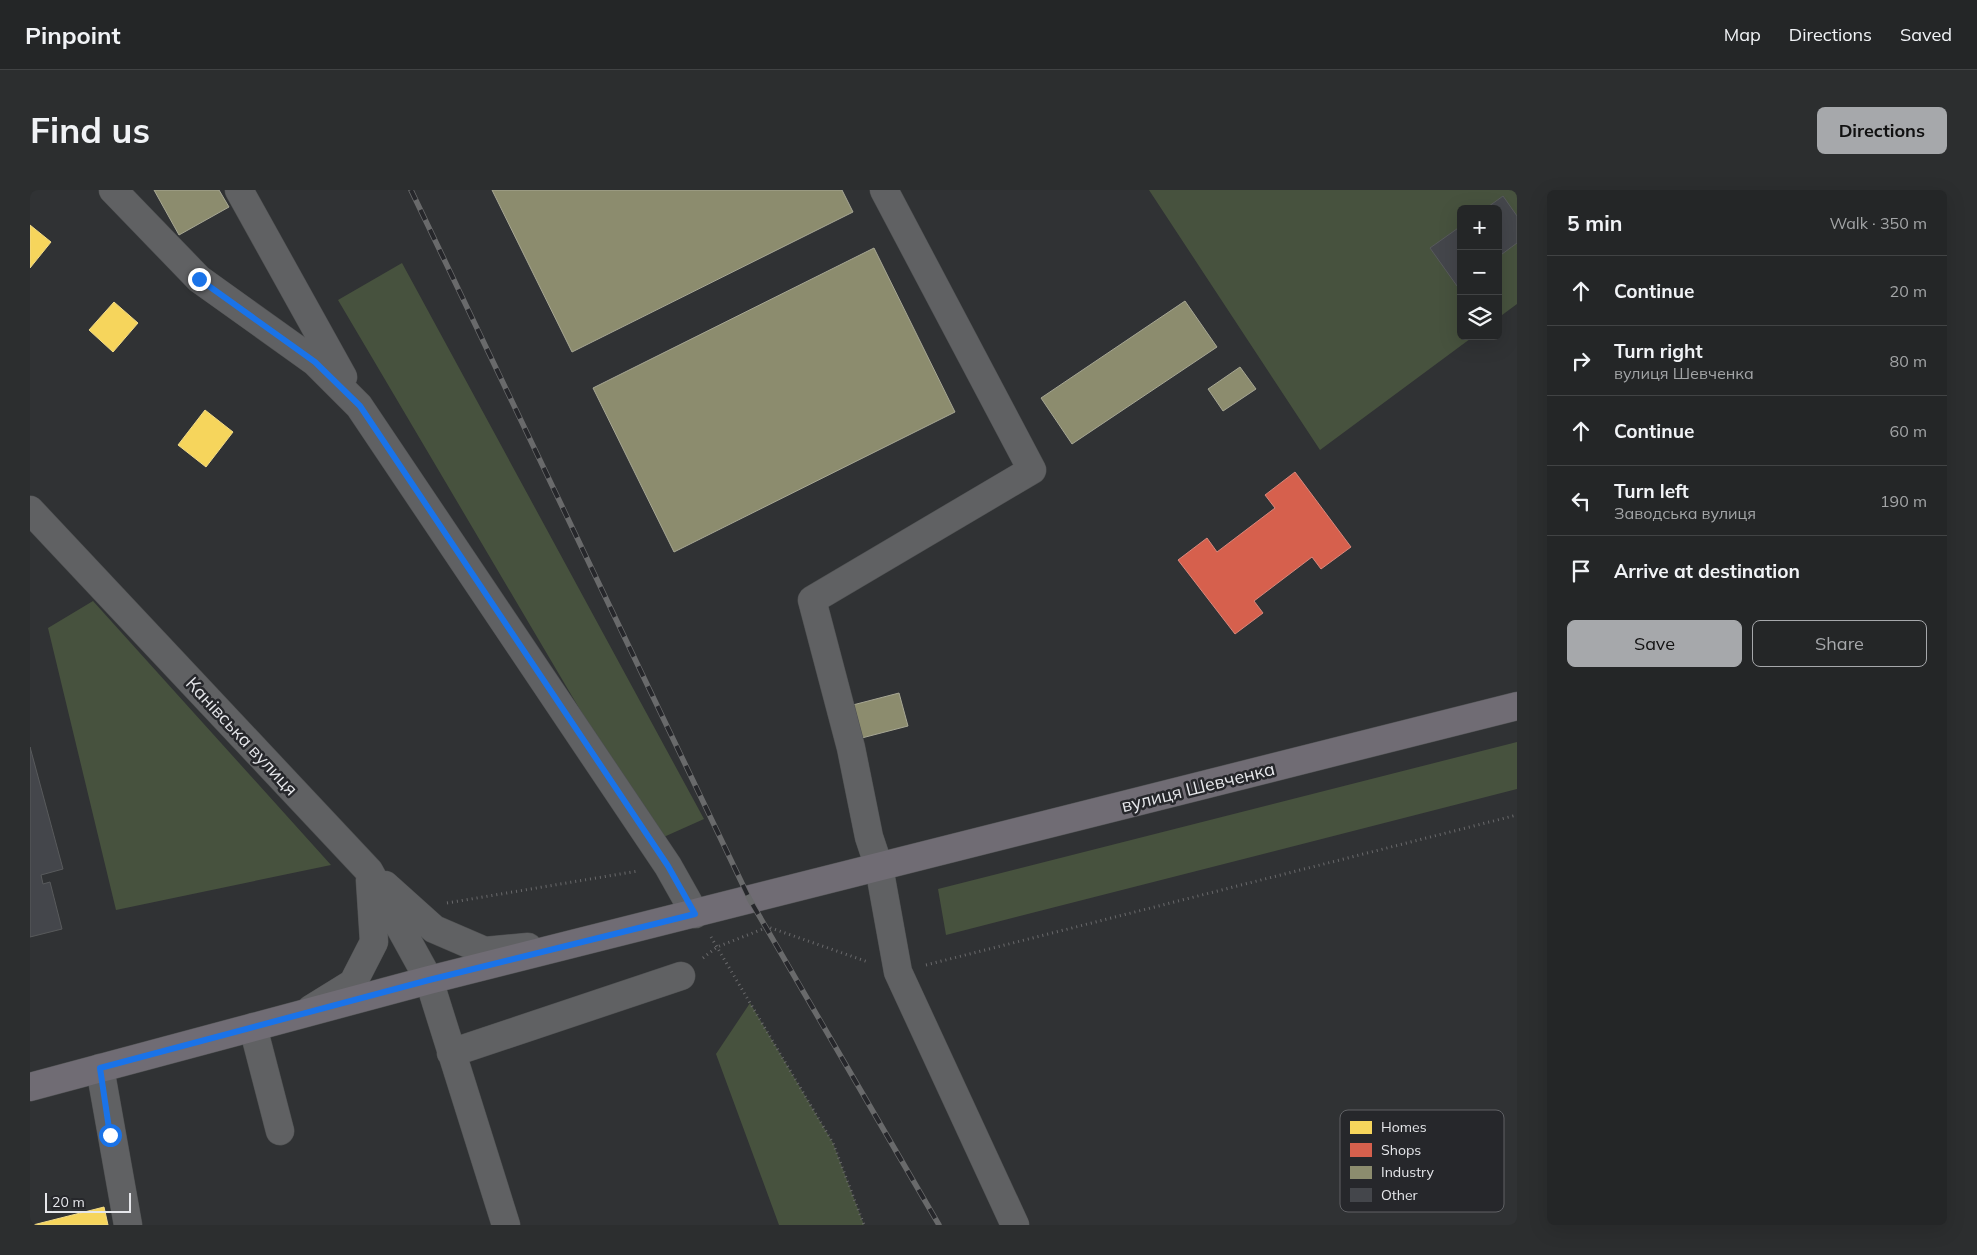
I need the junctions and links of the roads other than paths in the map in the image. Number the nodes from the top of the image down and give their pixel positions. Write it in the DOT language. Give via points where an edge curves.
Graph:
graph roads {
  1 [pos="113,190"];
  2 [pos="239,190"];
  3 [pos="884,190"];
  4 [pos="360,406"];
  5 [pos="34,521"];
  6 [pos="1517,706"];
  7 [pos="879,867"];
  8 [pos="369,871"];
  9 [pos="695,914"];
  10 [pos="586,941"];
  11 [pos="681,976"];
  12 [pos="429,980"];
  13 [pos="301,1015"];
  14 [pos="253,1027"];
  15 [pos="451,1053"];
  16 [pos="100,1068"];
  17 [pos="30,1087"];
  18 [pos="280,1131"];
  19 [pos="128,1225"];
  20 [pos="506,1225"];
  21 [pos="1015,1225"];
  1 -- 4 [label="street" via="199,279 315,362"];
  2 -- 4 [label="street"];
  3 -- 7 [label="street" via="1032,470 812,600 851,748 869,838"];
  4 -- 9 [label="street" via="668,866"];
  5 -- 8 [label="street, Канівська вулиця"];
  6 -- 7 [label="main road, вулиця Шевченка"];
  7 -- 9 [label="main road, вулиця Шевченка"];
  7 -- 21 [label="street" via="898,972"];
  8 -- 10 [label="street" via="434,930 485,951"];
  8 -- 12 [label="street, Канівська вулиця"];
  8 -- 13 [label="street" via="374,942 353,983"];
  9 -- 10 [label="main road, вулиця Шевченка"];
  10 -- 12 [label="main road, вулиця Шевченка"];
  11 -- 15 [label="street"];
  12 -- 13 [label="main road"];
  12 -- 15 [label="street, Канівська вулиця"];
  13 -- 14 [label="main road"];
  14 -- 16 [label="main road"];
  14 -- 18 [label="street"];
  15 -- 20 [label="street, Канівська вулиця"];
  16 -- 17 [label="main road"];
  16 -- 19 [label="street"];
}
